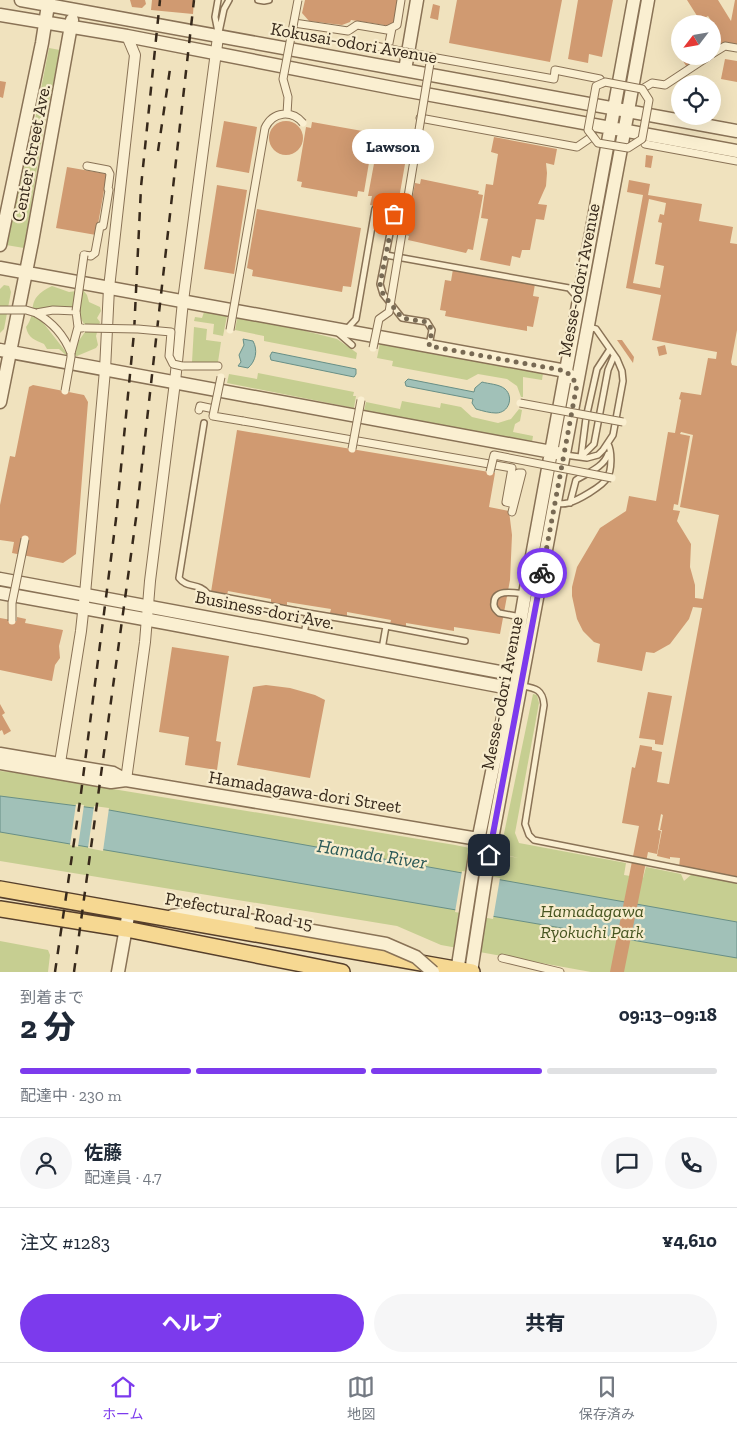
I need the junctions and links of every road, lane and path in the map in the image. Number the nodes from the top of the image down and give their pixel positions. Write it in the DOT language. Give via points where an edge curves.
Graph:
graph roads {
  1 [pos="21,0"];
  2 [pos="218,0"];
  3 [pos="229,0"];
  4 [pos="258,0"];
  5 [pos="269,0"];
  6 [pos="298,0"];
  7 [pos="401,0"];
  8 [pos="417,0"];
  9 [pos="634,0"];
  10 [pos="648,0"];
  11 [pos="49,3"];
  12 [pos="73,8"];
  13 [pos="0,15"];
  14 [pos="45,23"];
  15 [pos="294,23"];
  16 [pos="71,28"];
  17 [pos="392,28"];
  18 [pos="127,36"];
  19 [pos="218,37"];
  20 [pos="375,46"];
  21 [pos="388,48"];
  22 [pos="721,48"];
  23 [pos="737,48"];
  24 [pos="216,54"];
  25 [pos="431,57"];
  26 [pos="695,65"];
  27 [pos="405,70"];
  28 [pos="603,83"];
  29 [pos="642,89"];
  30 [pos="614,108"];
  31 [pos="628,111"];
  32 [pos="286,114"];
  33 [pos="420,118"];
  34 [pos="304,123"];
  35 [pos="611,127"];
  36 [pos="624,130"];
  37 [pos="737,131"];
  38 [pos="593,136"];
  39 [pos="646,144"];
  40 [pos="737,151"];
  41 [pos="737,161"];
  42 [pos="87,166"];
  43 [pos="0,245"];
  44 [pos="386,255"];
  45 [pos="0,268"];
  46 [pos="26,272"];
  47 [pos="109,288"];
  48 [pos="579,299"];
  49 [pos="183,301"];
  50 [pos="0,310"];
  51 [pos="76,311"];
  52 [pos="36,313"];
  53 [pos="588,326"];
  54 [pos="78,327"];
  55 [pos="230,330"];
  56 [pos="340,330"];
  57 [pos="572,337"];
  58 [pos="352,345"];
  59 [pos="429,346"];
  60 [pos="373,348"];
  61 [pos="610,349"];
  62 [pos="5,351"];
  63 [pos="70,353"];
  64 [pos="614,356"];
  65 [pos="218,366"];
  66 [pos="105,370"];
  67 [pos="566,371"];
  68 [pos="221,376"];
  69 [pos="175,382"];
  70 [pos="577,384"];
  71 [pos="65,391"];
  72 [pos="362,400"];
  73 [pos="0,402"];
  74 [pos="520,403"];
  75 [pos="214,409"];
  76 [pos="199,410"];
  77 [pos="623,422"];
  78 [pos="204,423"];
  79 [pos="354,439"];
  80 [pos="608,444"];
  81 [pos="352,449"];
  82 [pos="551,452"];
  83 [pos="565,454"];
  84 [pos="581,457"];
  85 [pos="492,464"];
  86 [pos="490,472"];
  87 [pos="612,478"];
  88 [pos="555,503"];
  89 [pos="570,503"];
  90 [pos="512,512"];
  91 [pos="25,539"];
  92 [pos="0,579"];
  93 [pos="0,593"];
  94 [pos="85,594"];
  95 [pos="525,594"];
  96 [pos="148,606"];
  97 [pos="84,608"];
  98 [pos="308,613"];
  99 [pos="521,617"];
  100 [pos="147,619"];
  101 [pos="12,620"];
  102 [pos="386,626"];
  103 [pos="304,635"];
  104 [pos="465,641"];
  105 [pos="381,650"];
  106 [pos="516,682"];
  107 [pos="0,754"];
  108 [pos="0,763"];
  109 [pos="59,768"];
  110 [pos="126,780"];
  111 [pos="478,839"];
  112 [pos="737,880"];
  113 [pos="0,888"];
  114 [pos="0,909"];
  115 [pos="129,911"];
  116 [pos="162,916"];
  117 [pos="126,930"];
  118 [pos="502,958"];
  119 [pos="118,972"];
  120 [pos="342,972"];
  121 [pos="433,972"];
  122 [pos="466,972"];
  123 [pos="560,972"];
  1 -- 11 [label="street, Kokusai-odori Avenue"];
  2 -- 19 [label="lane" via="215,17"];
  3 -- 19 [label="lane"];
  4 -- 5 [label="lane"];
  6 -- 15 [label="street, bridge"];
  7 -- 17 [label="street" via="397,25"];
  8 -- 27 [label="street"];
  9 -- 30 [label="street, Messe-odori Avenue"];
  10 -- 31 [label="street, Messe-odori Avenue"];
  11 -- 12 [label="street, Kokusai-odori Avenue"];
  11 -- 14 [label="street, Center Street Ave."];
  12 -- 16 [label="street, Center Street Ave."];
  12 -- 19 [label="street, Kokusai-odori Avenue"];
  13 -- 14 [label="street, Kokusai-odori Avenue"];
  14 -- 16 [label="street, Kokusai-odori Avenue"];
  14 -- 43 [label="street, Center Street Ave."];
  15 -- 17 [label="street" via="348,31 357,26"];
  15 -- 32 [label="street, bridge" via="283,79 288,97"];
  16 -- 18 [label="street, Kokusai-odori Avenue"];
  16 -- 46 [label="street, Center Street Ave."];
  17 -- 21 [label="street"];
  18 -- 24 [label="street, Kokusai-odori Avenue"];
  18 -- 47 [label="street" via="135,55"];
  19 -- 24 [label="street"];
  19 -- 27 [label="street, Kokusai-odori Avenue"];
  20 -- 21 [label="street, bridge"];
  21 -- 25 [label="street, bridge"];
  22 -- 23 [label="street"];
  24 -- 35 [label="street, Kokusai-odori Avenue"];
  24 -- 49 [label="street"];
  25 -- 28 [label="street" via="554,79 555,70 600,79"];
  25 -- 33 [label="street, bridge"];
  26 -- 29 [label="street" via="665,85 652,83"];
  27 -- 30 [label="street, Kokusai-odori Avenue"];
  28 -- 29 [label="street, bridge"];
  28 -- 38 [label="street, bridge" via="594,91 588,130"];
  29 -- 38 [label="street, bridge" via="649,100 641,140 628,148 598,143"];
  30 -- 31 [label="street, Kokusai-odori Avenue"];
  30 -- 35 [label="street, Messe-odori Avenue"];
  31 -- 36 [label="street, Messe-odori Avenue"];
  31 -- 37 [label="street, Kokusai-odori Avenue"];
  32 -- 34 [label="street, bridge"];
  32 -- 55 [label="street, bridge" via="272,118 265,128"];
  33 -- 38 [label="street" via="578,147"];
  33 -- 60 [label="street, bridge" via="389,312 379,319"];
  35 -- 36 [label="street, Kokusai-odori Avenue"];
  35 -- 48 [label="street, Messe-odori Avenue"];
  36 -- 40 [label="street, Kokusai-odori Avenue"];
  36 -- 53 [label="street, Messe-odori Avenue"];
  39 -- 41 [label="street"];
  42 -- 51 [label="street, bridge" via="108,170 109,190 95,253 84,255"];
  44 -- 48 [label="lane" via="569,288"];
  44 -- 56 [label="lane" via="394,214 375,209 356,320"];
  44 -- 59 [label="lane" via="380,284 383,294 402,318 427,322 432,330"];
  45 -- 46 [label="street"];
  46 -- 47 [label="street"];
  46 -- 62 [label="street, Center Street Ave."];
  47 -- 49 [label="street"];
  47 -- 66 [label="street"];
  48 -- 57 [label="street, Messe-odori Avenue"];
  49 -- 56 [label="street"];
  49 -- 69 [label="street"];
  50 -- 52 [label="street, bridge"];
  51 -- 52 [label="street"];
  51 -- 54 [label="street"];
  52 -- 63 [label="street" via="57,330"];
  53 -- 57 [label="lane"];
  53 -- 61 [label="lane" via="596,329"];
  53 -- 70 [label="street, Messe-odori Avenue"];
  54 -- 63 [label="street"];
  54 -- 65 [label="street, bridge" via="171,332 168,356 175,365"];
  56 -- 58 [label="lane"];
  56 -- 59 [label="street"];
  57 -- 67 [label="street, Messe-odori Avenue"];
  59 -- 67 [label="street"];
  61 -- 64 [label="lane"];
  61 -- 84 [label="lane" via="597,369"];
  62 -- 66 [label="street"];
  62 -- 73 [label="street, Center Street Ave."];
  63 -- 71 [label="street, bridge" via="72,357"];
  64 -- 80 [label="lane" via="623,381 613,435"];
  64 -- 84 [label="lane" via="608,370 594,444"];
  66 -- 69 [label="street"];
  66 -- 94 [label="street"];
  67 -- 70 [label="street"];
  67 -- 82 [label="street, Messe-odori Avenue"];
  68 -- 75 [label="street, bridge"];
  69 -- 82 [label="street"];
  69 -- 96 [label="street"];
  70 -- 83 [label="street, Messe-odori Avenue"];
  72 -- 79 [label="street, bridge"];
  74 -- 77 [label="street, bridge"];
  75 -- 76 [label="street" via="200,406"];
  75 -- 79 [label="street, bridge" via="213,416"];
  78 -- 98 [label="lane" via="179,578 203,588 208,594"];
  79 -- 81 [label="street, bridge"];
  79 -- 85 [label="street"];
  80 -- 84 [label="lane" via="594,456"];
  80 -- 89 [label="lane" via="607,458 600,466 576,480"];
  80 -- 89 [label="lane" via="607,479"];
  82 -- 83 [label="street"];
  82 -- 95 [label="street, Messe-odori Avenue"];
  83 -- 84 [label="lane"];
  83 -- 88 [label="street, Messe-odori Avenue"];
  85 -- 86 [label="street, bridge"];
  85 -- 87 [label="street, bridge" via="494,455"];
  85 -- 90 [label="street" via="512,468 506,502 510,503 518,473 522,474"];
  88 -- 89 [label="lane"];
  88 -- 106 [label="street, Messe-odori Avenue"];
  91 -- 101 [label="street, bridge" via="12,603"];
  92 -- 94 [label="street, Business-dori Ave."];
  93 -- 97 [label="street, Business-dori Ave."];
  94 -- 96 [label="street, Business-dori Ave."];
  94 -- 97 [label="street"];
  95 -- 99 [label="street, Messe-odori Avenue"];
  95 -- 99 [label="lane" via="503,593 494,600 499,613"];
  96 -- 100 [label="street"];
  96 -- 103 [label="street, Business-dori Ave."];
  97 -- 100 [label="street, Business-dori Ave."];
  97 -- 109 [label="street"];
  98 -- 102 [label="lane"];
  98 -- 103 [label="lane"];
  99 -- 106 [label="street, Messe-odori Avenue"];
  100 -- 106 [label="street, Business-dori Ave."];
  100 -- 110 [label="street"];
  102 -- 104 [label="lane"];
  102 -- 105 [label="lane"];
  103 -- 105 [label="street, Business-dori Ave."];
  105 -- 106 [label="street, Business-dori Ave."];
  106 -- 111 [label="street, Messe-odori Avenue"];
  106 -- 112 [label="lane" via="538,689 544,705 525,824 534,840"];
  106 -- 122 [label="street, Messe-odori Avenue" via="477,934"];
  107 -- 109 [label="street"];
  108 -- 109 [label="street"];
  109 -- 110 [label="street, Hamadagawa-dori Street" via="112,782"];
  110 -- 111 [label="street, Hamadagawa-dori Street"];
  111 -- 122 [label="street, Messe-odori Avenue" via="464,934"];
  113 -- 115 [label="main road, Prefectural Road 15"];
  114 -- 117 [label="main road"];
  115 -- 116 [label="main road, Prefectural Road 15"];
  115 -- 117 [label="street"];
  116 -- 121 [label="street, bridge" via="187,914 256,921 386,944 416,957"];
  116 -- 122 [label="main road, Prefectural Road 15"];
  117 -- 119 [label="street"];
  117 -- 120 [label="main road"];
  118 -- 123 [label="street"];
}
